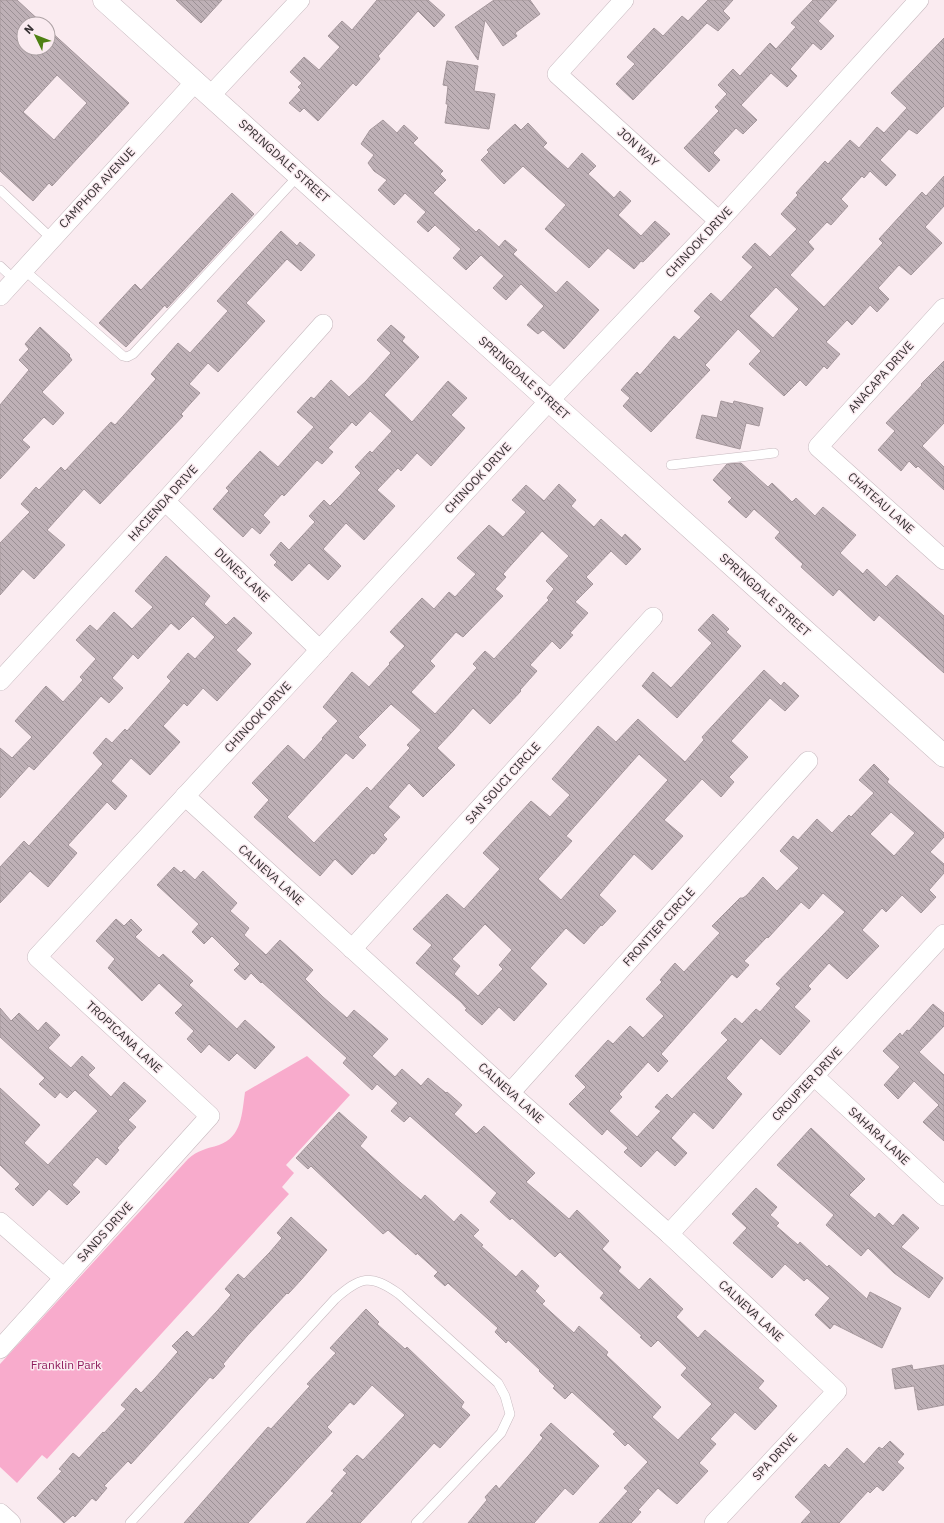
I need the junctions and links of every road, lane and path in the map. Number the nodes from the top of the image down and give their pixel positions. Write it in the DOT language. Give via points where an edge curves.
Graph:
graph roads {
  1 [pos="104,0"];
  2 [pos="300,0"];
  3 [pos="624,0"];
  4 [pos="919,0"];
  5 [pos="203,88"];
  6 [pos="299,175"];
  7 [pos="0,190"];
  8 [pos="719,221"];
  9 [pos="51,238"];
  10 [pos="0,266"];
  11 [pos="18,274"];
  12 [pos="0,296"];
  13 [pos="944,308"];
  14 [pos="323,324"];
  15 [pos="549,400"];
  16 [pos="818,446"];
  17 [pos="774,453"];
  18 [pos="671,465"];
  19 [pos="165,501"];
  20 [pos="944,560"];
  21 [pos="653,617"];
  22 [pos="320,650"];
  23 [pos="0,681"];
  24 [pos="944,756"];
  25 [pos="808,761"];
  26 [pos="185,796"];
  27 [pos="944,934"];
  28 [pos="352,949"];
  29 [pos="37,957"];
  30 [pos="814,1076"];
  31 [pos="510,1093"];
  32 [pos="210,1116"];
  33 [pos="944,1196"];
  34 [pos="0,1222"];
  35 [pos="669,1234"];
  36 [pos="64,1278"];
  37 [pos="0,1349"];
  38 [pos="837,1391"];
  39 [pos="0,1513"];
  40 [pos="11,1523"];
  41 [pos="130,1523"];
  42 [pos="416,1523"];
  43 [pos="714,1523"];
  1 -- 5 [label="main road, SPRINGDALE STREET"];
  2 -- 5 [label="street, CAMPHOR AVENUE"];
  3 -- 8 [label="street, JON WAY" via="557,74"];
  4 -- 8 [label="street, CHINOOK DRIVE"];
  5 -- 6 [label="main road, SPRINGDALE STREET"];
  5 -- 9 [label="street, CAMPHOR AVENUE"];
  6 -- 11 [label="lane" via="133,354 127,357"];
  6 -- 15 [label="main road, SPRINGDALE STREET"];
  7 -- 9 [label="lane"];
  8 -- 15 [label="street, CHINOOK DRIVE"];
  9 -- 11 [label="street, CAMPHOR AVENUE"];
  10 -- 11 [label="lane"];
  11 -- 12 [label="street, CAMPHOR AVENUE"];
  13 -- 16 [label="street, ANACAPA DRIVE"];
  14 -- 19 [label="street, HACIENDA DRIVE"];
  15 -- 22 [label="street, CHINOOK DRIVE"];
  15 -- 24 [label="main road, SPRINGDALE STREET"];
  16 -- 20 [label="street, CHATEAU LANE"];
  17 -- 18 [label="lane"];
  19 -- 22 [label="street, DUNES LANE"];
  19 -- 23 [label="street, HACIENDA DRIVE"];
  21 -- 28 [label="street, SAN SOUCI CIRCLE"];
  22 -- 26 [label="street, CHINOOK DRIVE"];
  25 -- 31 [label="street, FRONTIER CIRCLE"];
  26 -- 28 [label="street, CALNEVA LANE"];
  26 -- 29 [label="street, CHINOOK DRIVE"];
  27 -- 30 [label="street, CROUPIER DRIVE"];
  28 -- 31 [label="street, CALNEVA LANE"];
  29 -- 32 [label="street, TROPICANA LANE"];
  30 -- 33 [label="street, SAHARA LANE"];
  30 -- 35 [label="street, CROUPIER DRIVE"];
  31 -- 35 [label="street, CALNEVA LANE"];
  32 -- 36 [label="street, SANDS DRIVE"];
  34 -- 36 [label="street"];
  35 -- 38 [label="street, CALNEVA LANE"];
  36 -- 37 [label="street, SANDS DRIVE"];
  38 -- 43 [label="street, SPA DRIVE"];
  39 -- 40 [label="street"];
  41 -- 42 [label="lane" via="335,1299 351,1285 371,1279 385,1284 399,1294 498,1383 510,1414 501,1433"];
}
